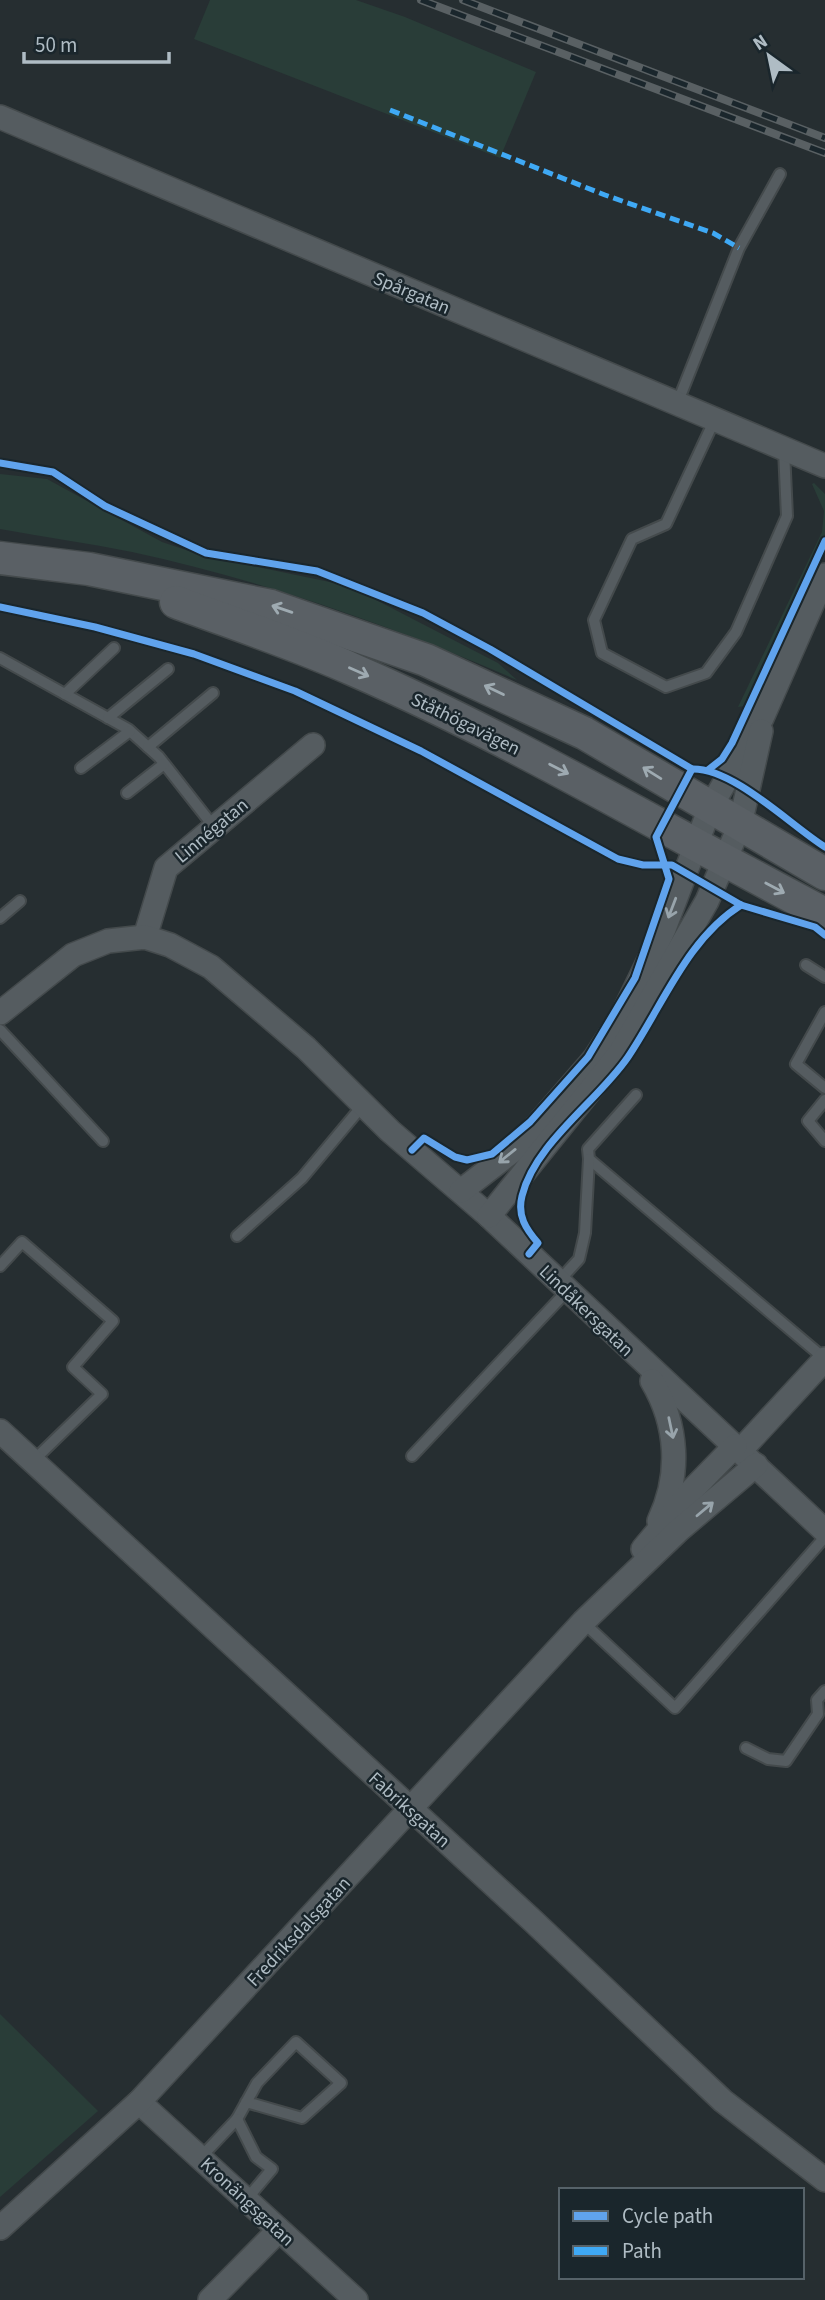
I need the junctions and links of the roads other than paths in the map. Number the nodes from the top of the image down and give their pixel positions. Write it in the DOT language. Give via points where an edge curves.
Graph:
graph roads {
  1 [pos="0,117"];
  2 [pos="780,174"];
  3 [pos="677,404"];
  4 [pos="715,419"];
  5 [pos="784,447"];
  6 [pos="825,466"];
  7 [pos="0,558"];
  8 [pos="89,569"];
  9 [pos="825,575"];
  10 [pos="114,648"];
  11 [pos="0,658"];
  12 [pos="168,669"];
  13 [pos="214,693"];
  14 [pos="65,694"];
  15 [pos="108,718"];
  16 [pos="762,718"];
  17 [pos="130,731"];
  18 [pos="313,745"];
  19 [pos="148,747"];
  20 [pos="164,764"];
  21 [pos="81,768"];
  22 [pos="127,793"];
  23 [pos="710,808"];
  24 [pos="740,825"];
  25 [pos="214,827"];
  26 [pos="696,845"];
  27 [pos="726,862"];
  28 [pos="825,874"];
  29 [pos="20,901"];
  30 [pos="825,914"];
  31 [pos="0,918"];
  32 [pos="145,937"];
  33 [pos="806,965"];
  34 [pos="825,977"];
  35 [pos="825,1012"];
  36 [pos="0,1013"];
  37 [pos="0,1030"];
  38 [pos="825,1088"];
  39 [pos="636,1095"];
  40 [pos="825,1100"];
  41 [pos="363,1105"];
  42 [pos="103,1141"];
  43 [pos="825,1141"];
  44 [pos="589,1159"];
  45 [pos="461,1191"];
  46 [pos="489,1216"];
  47 [pos="237,1236"];
  48 [pos="0,1266"];
  49 [pos="563,1287"];
  50 [pos="627,1348"];
  51 [pos="825,1359"];
  52 [pos="0,1431"];
  53 [pos="744,1454"];
  54 [pos="412,1456"];
  55 [pos="33,1461"];
  56 [pos="825,1531"];
  57 [pos="825,1537"];
  58 [pos="651,1539"];
  59 [pos="583,1622"];
  60 [pos="825,1690"];
  61 [pos="746,1748"];
  62 [pos="410,1810"];
  63 [pos="139,2102"];
  64 [pos="246,2102"];
  65 [pos="237,2119"];
  66 [pos="201,2157"];
  67 [pos="825,2180"];
  68 [pos="246,2200"];
  69 [pos="0,2228"];
  70 [pos="279,2230"];
  71 [pos="209,2300"];
  72 [pos="356,2300"];
  1 -- 3 [label="street, Spårgatan"];
  2 -- 3 [label="lane" via="739,248"];
  3 -- 4 [label="street, Spårgatan"];
  4 -- 5 [label="street, Spårgatan"];
  4 -- 5 [label="lane" via="666,524 632,539 594,620 602,653 666,687 706,673 736,632 787,516"];
  5 -- 6 [label="street, Spårgatan"];
  7 -- 8 [label="main road, Ståthögavägen"];
  23 -- 8 [label="main road, Ståthögavägen, one-way" via="584,733 426,660 271,606"];
  8 -- 26 [label="main road, Ståthögavägen, one-way" via="352,669 575,777"];
  9 -- 16 [label="street"];
  10 -- 14 [label="lane"];
  11 -- 14 [label="lane"];
  12 -- 15 [label="lane"];
  13 -- 19 [label="lane"];
  14 -- 15 [label="lane"];
  15 -- 17 [label="lane"];
  16 -- 23 [label="street"];
  16 -- 24 [label="street"];
  17 -- 19 [label="lane"];
  17 -- 21 [label="lane"];
  18 -- 25 [label="street, Linnégatan"];
  19 -- 20 [label="lane"];
  20 -- 22 [label="lane"];
  20 -- 25 [label="lane"];
  23 -- 24 [label="main road, Ståthögavägen"];
  23 -- 26 [label="street"];
  24 -- 27 [label="street"];
  24 -- 28 [label="main road, Ståthögavägen"];
  25 -- 32 [label="street, Linnégatan" via="166,868"];
  26 -- 27 [label="main road, Ståthögavägen"];
  26 -- 45 [label="street, one-way" via="639,981 595,1058 519,1146"];
  27 -- 30 [label="main road, Ståthögavägen, one-way"];
  27 -- 46 [label="street" via="621,1053"];
  29 -- 31 [label="lane"];
  32 -- 36 [label="street, Lindåkersgatan" via="108,941 73,955"];
  32 -- 41 [label="street, Lindåkersgatan" via="211,967 306,1048"];
  33 -- 34 [label="lane"];
  35 -- 38 [label="lane" via="796,1064"];
  37 -- 42 [label="lane"];
  39 -- 44 [label="lane" via="588,1149"];
  40 -- 43 [label="lane" via="808,1121"];
  41 -- 45 [label="street, Lindåkersgatan"];
  41 -- 47 [label="lane" via="302,1178"];
  44 -- 49 [label="lane" via="582,1246"];
  44 -- 51 [label="lane"];
  45 -- 46 [label="street, Lindåkersgatan"];
  46 -- 49 [label="street, Lindåkersgatan"];
  48 -- 55 [label="lane" via="22,1242 113,1321 73,1367 102,1394"];
  49 -- 50 [label="street, Lindåkersgatan"];
  49 -- 54 [label="lane"];
  50 -- 53 [label="street, Lindåkersgatan"];
  50 -- 58 [label="street, Fredriksdalsgatan, one-way" via="666,1404 674,1442 673,1482"];
  51 -- 53 [label="street, Fredriksdalsgatan"];
  52 -- 55 [label="street, Fabriksgatan"];
  53 -- 56 [label="street, Lindåkersgatan"];
  53 -- 58 [label="street, Fredriksdalsgatan"];
  59 -- 53 [label="street, Fredriksdalsgatan, one-way" via="679,1530"];
  55 -- 62 [label="street, Fabriksgatan"];
  57 -- 59 [label="lane" via="675,1708"];
  58 -- 59 [label="street, Fredriksdalsgatan"];
  59 -- 62 [label="street, Fredriksdalsgatan"];
  60 -- 61 [label="lane" via="817,1700 818,1713 786,1760 768,1759"];
  62 -- 63 [label="street, Fredriksdalsgatan"];
  62 -- 67 [label="street, Fabriksgatan" via="723,2101"];
  63 -- 66 [label="street, Kronängsgatan"];
  63 -- 69 [label="street, Fredriksdalsgatan"];
  64 -- 64 [label="lane" via="257,2082 296,2042 341,2082 302,2118"];
  64 -- 65 [label="lane"];
  65 -- 66 [label="lane"];
  65 -- 68 [label="lane" via="256,2157 272,2169"];
  66 -- 68 [label="street, Kronängsgatan"];
  68 -- 70 [label="street, Kronängsgatan"];
  70 -- 71 [label="street"];
  70 -- 72 [label="street, Kronängsgatan"];
}
